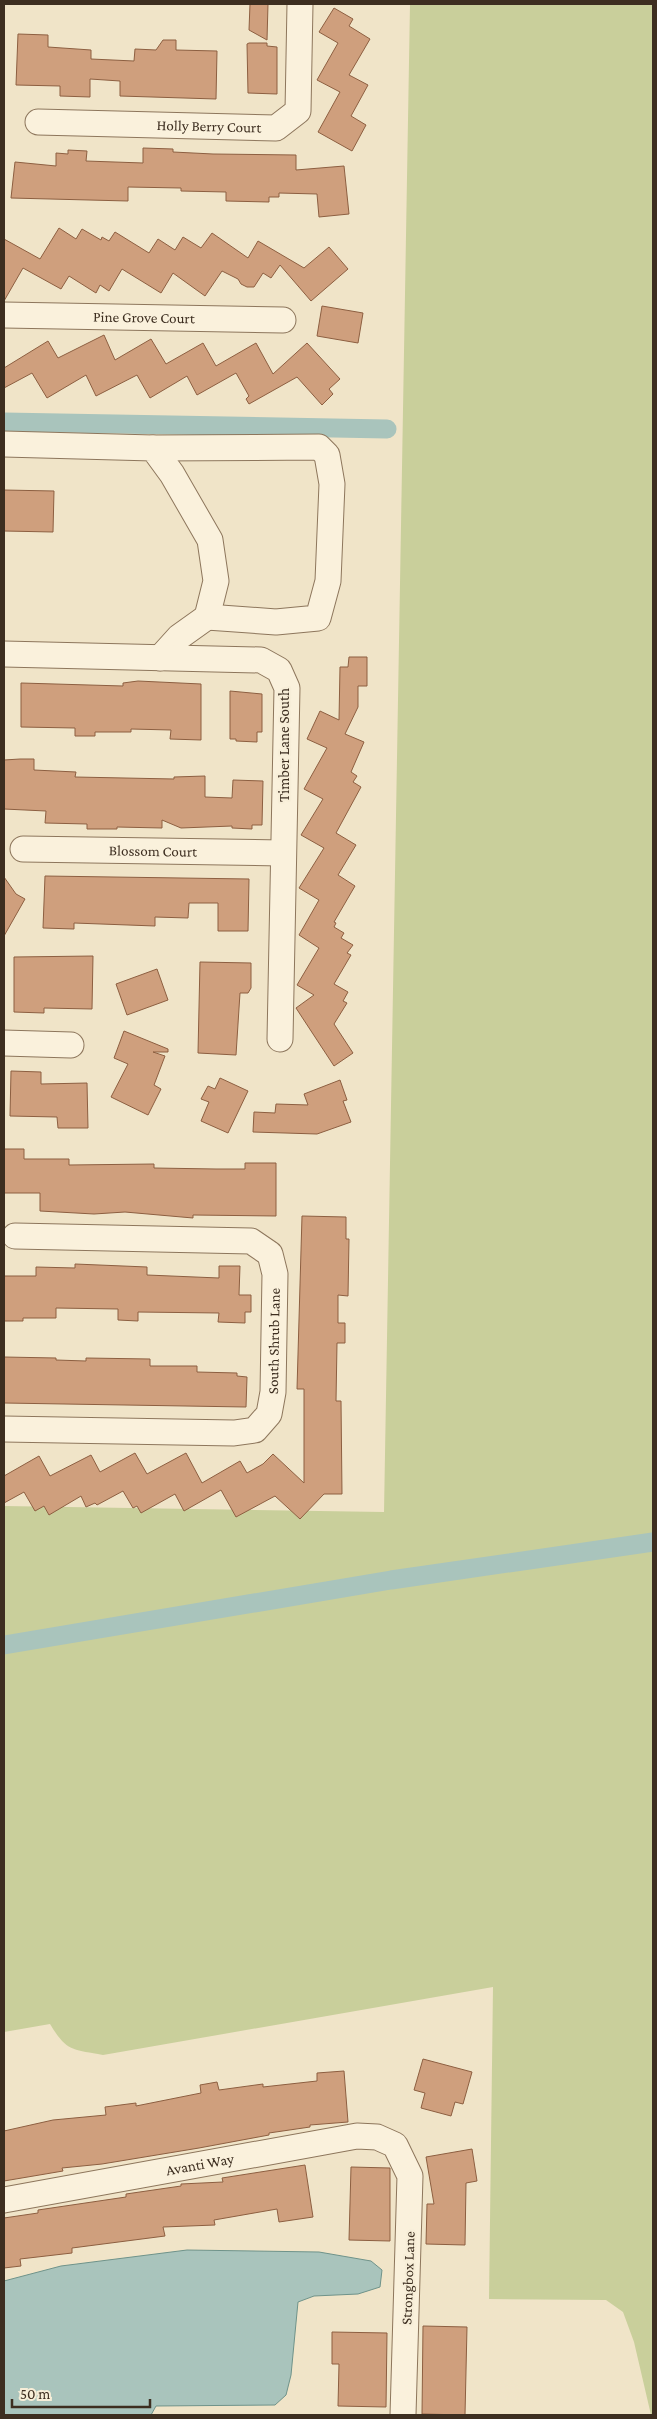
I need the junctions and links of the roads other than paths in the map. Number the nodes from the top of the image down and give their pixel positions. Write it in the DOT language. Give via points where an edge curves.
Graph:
graph roads {
  1 [pos="300,4"];
  2 [pos="38,122"];
  3 [pos="4,315"];
  4 [pos="283,320"];
  5 [pos="4,444"];
  6 [pos="153,448"];
  7 [pos="206,617"];
  8 [pos="4,654"];
  9 [pos="160,658"];
  10 [pos="23,849"];
  11 [pos="282,853"];
  12 [pos="280,1039"];
  13 [pos="4,1043"];
  14 [pos="71,1045"];
  15 [pos="15,1236"];
  16 [pos="4,1429"];
  17 [pos="395,2145"];
  18 [pos="4,2200"];
  19 [pos="403,2415"];
  1 -- 2 [label="street, Holly Berry Court" via="298,111 276,128"];
  3 -- 4 [label="street, Pine Grove Court"];
  5 -- 6 [label="street"];
  6 -- 7 [label="street" via="210,540 216,581"];
  6 -- 7 [label="street" via="319,447 327,454 332,484 328,581 318,618 276,622"];
  7 -- 9 [label="street" via="179,636"];
  8 -- 9 [label="street, Timber Lane South"];
  9 -- 11 [label="street, Timber Lane South" via="261,660 279,670 287,688"];
  10 -- 11 [label="street, Blossom Court"];
  11 -- 12 [label="street, Timber Lane South"];
  13 -- 14 [label="street"];
  15 -- 16 [label="street, South Shrub Lane" via="251,1242 270,1254 275,1274 273,1392 269,1414 255,1430 234,1433"];
  17 -- 18 [label="street, Avanti Way" via="377,2137 357,2136"];
  17 -- 19 [label="street, Strongbox Lane" via="410,2176"];
}
